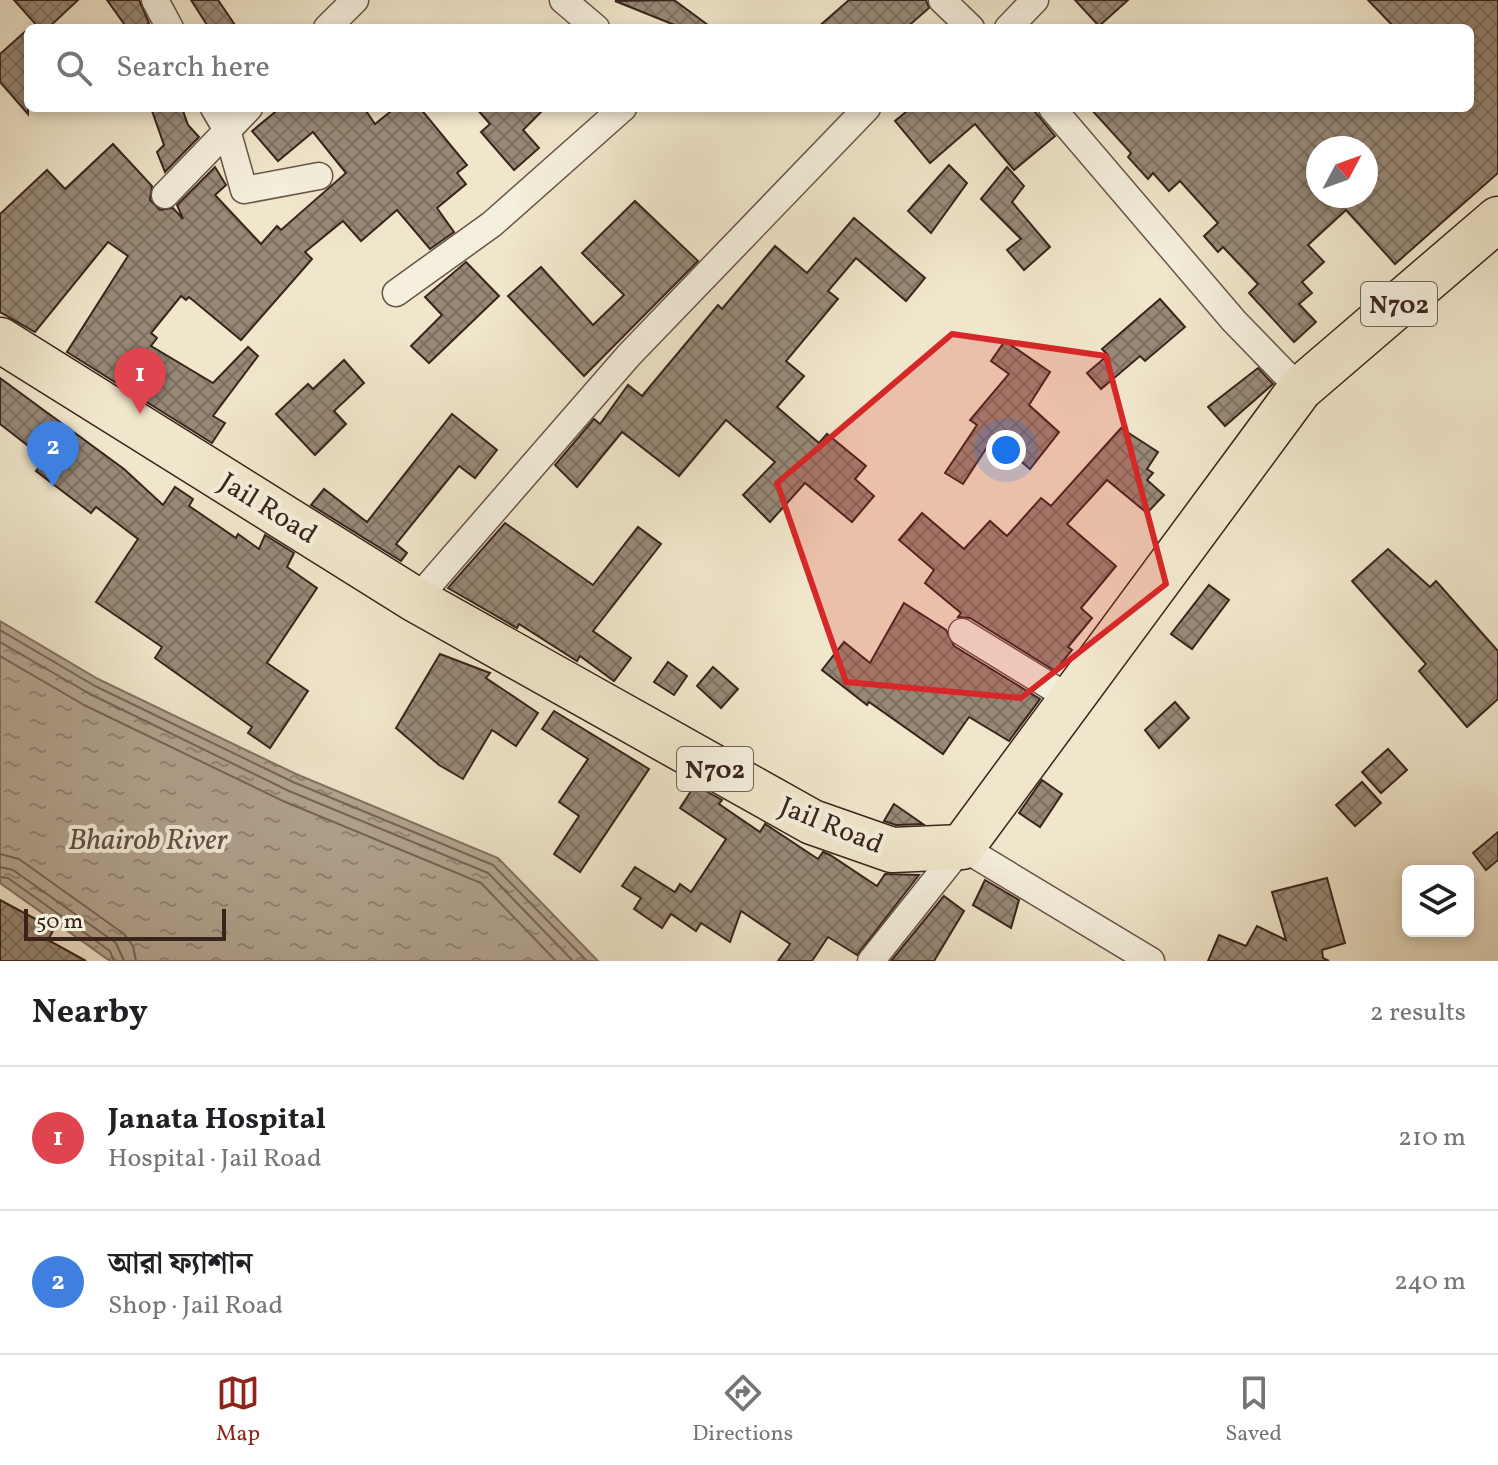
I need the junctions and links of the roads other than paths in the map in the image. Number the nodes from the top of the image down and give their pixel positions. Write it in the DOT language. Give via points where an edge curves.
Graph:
graph roads {
  1 [pos="155,0"];
  2 [pos="355,0"];
  3 [pos="563,0"];
  4 [pos="1035,0"];
  5 [pos="168,24"];
  6 [pos="331,24"];
  7 [pos="591,24"];
  8 [pos="1012,24"];
  9 [pos="618,112"];
  10 [pos="863,112"];
  11 [pos="1055,112"];
  12 [pos="221,119"];
  13 [pos="319,176"];
  14 [pos="165,195"];
  15 [pos="1498,219"];
  16 [pos="396,293"];
  17 [pos="0,340"];
  18 [pos="1300,389"];
  19 [pos="416,600"];
  20 [pos="962,632"];
  21 [pos="1071,699"];
  22 [pos="962,847"];
  23 [pos="871,961"];
  24 [pos="1151,961"];
  1 -- 5 [label="street"];
  2 -- 6 [label="street"];
  3 -- 7 [label="street"];
  4 -- 8 [label="street"];
  9 -- 16 [label="street" via="492,224"];
  10 -- 19 [label="street" via="629,355"];
  11 -- 18 [label="street" via="1234,321"];
  12 -- 13 [label="street" via="244,190"];
  12 -- 14 [label="street"];
  15 -- 18 [label="highway, N702"];
  17 -- 19 [label="highway, Jail Road / N702"];
  18 -- 21 [label="highway, N702"];
  19 -- 22 [label="highway, Jail Road / N702" via="812,822 892,850"];
  20 -- 21 [label="street"];
  21 -- 22 [label="highway, N702"];
  22 -- 23 [label="street"];
  22 -- 24 [label="street"];
}
